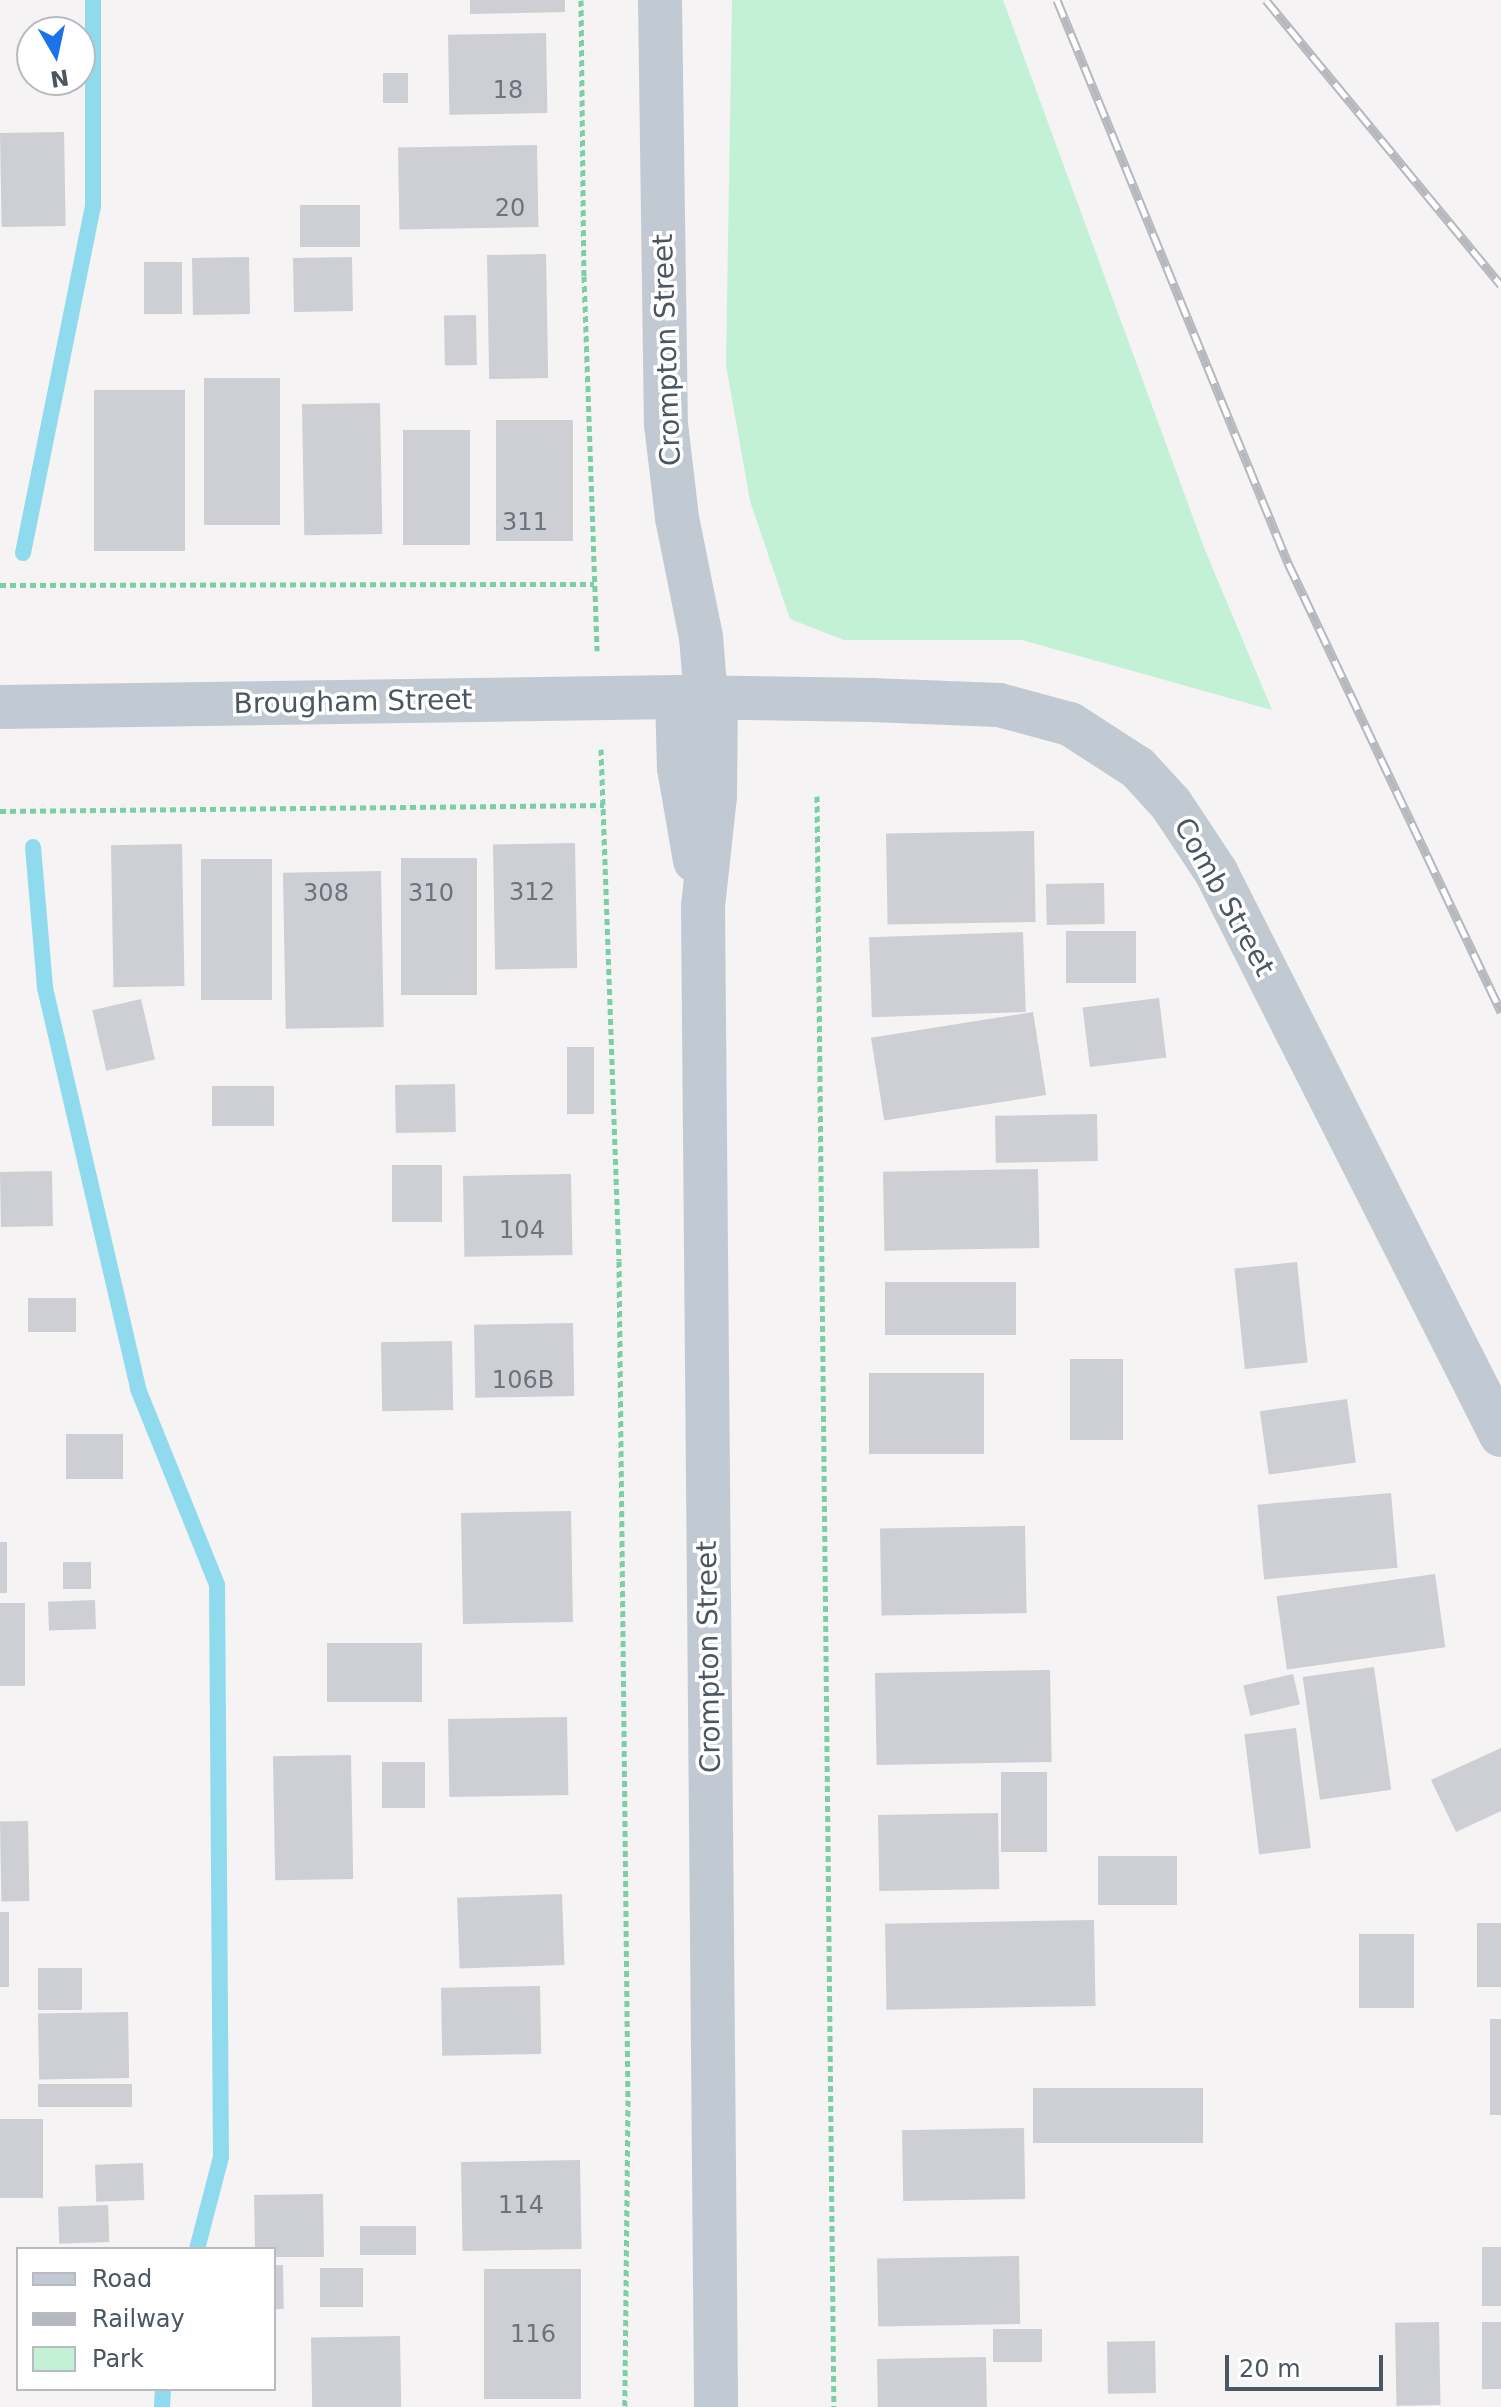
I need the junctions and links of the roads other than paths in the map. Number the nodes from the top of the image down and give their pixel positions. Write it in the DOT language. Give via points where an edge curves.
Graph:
graph roads {
  1 [pos="660,0"];
  2 [pos="700,697"];
  3 [pos="0,707"];
  4 [pos="1501,1435"];
  5 [pos="716,2407"];
  1 -- 2 [label="street, Crompton Street" via="666,424 677,518 701,637"];
  2 -- 3 [label="street, Brougham Street"];
  2 -- 4 [label="street, Comb Street" via="999,705 1070,724 1138,768 1171,804 1216,872"];
  2 -- 5 [label="street, Crompton Street" via="715,796 703,907"];
}
